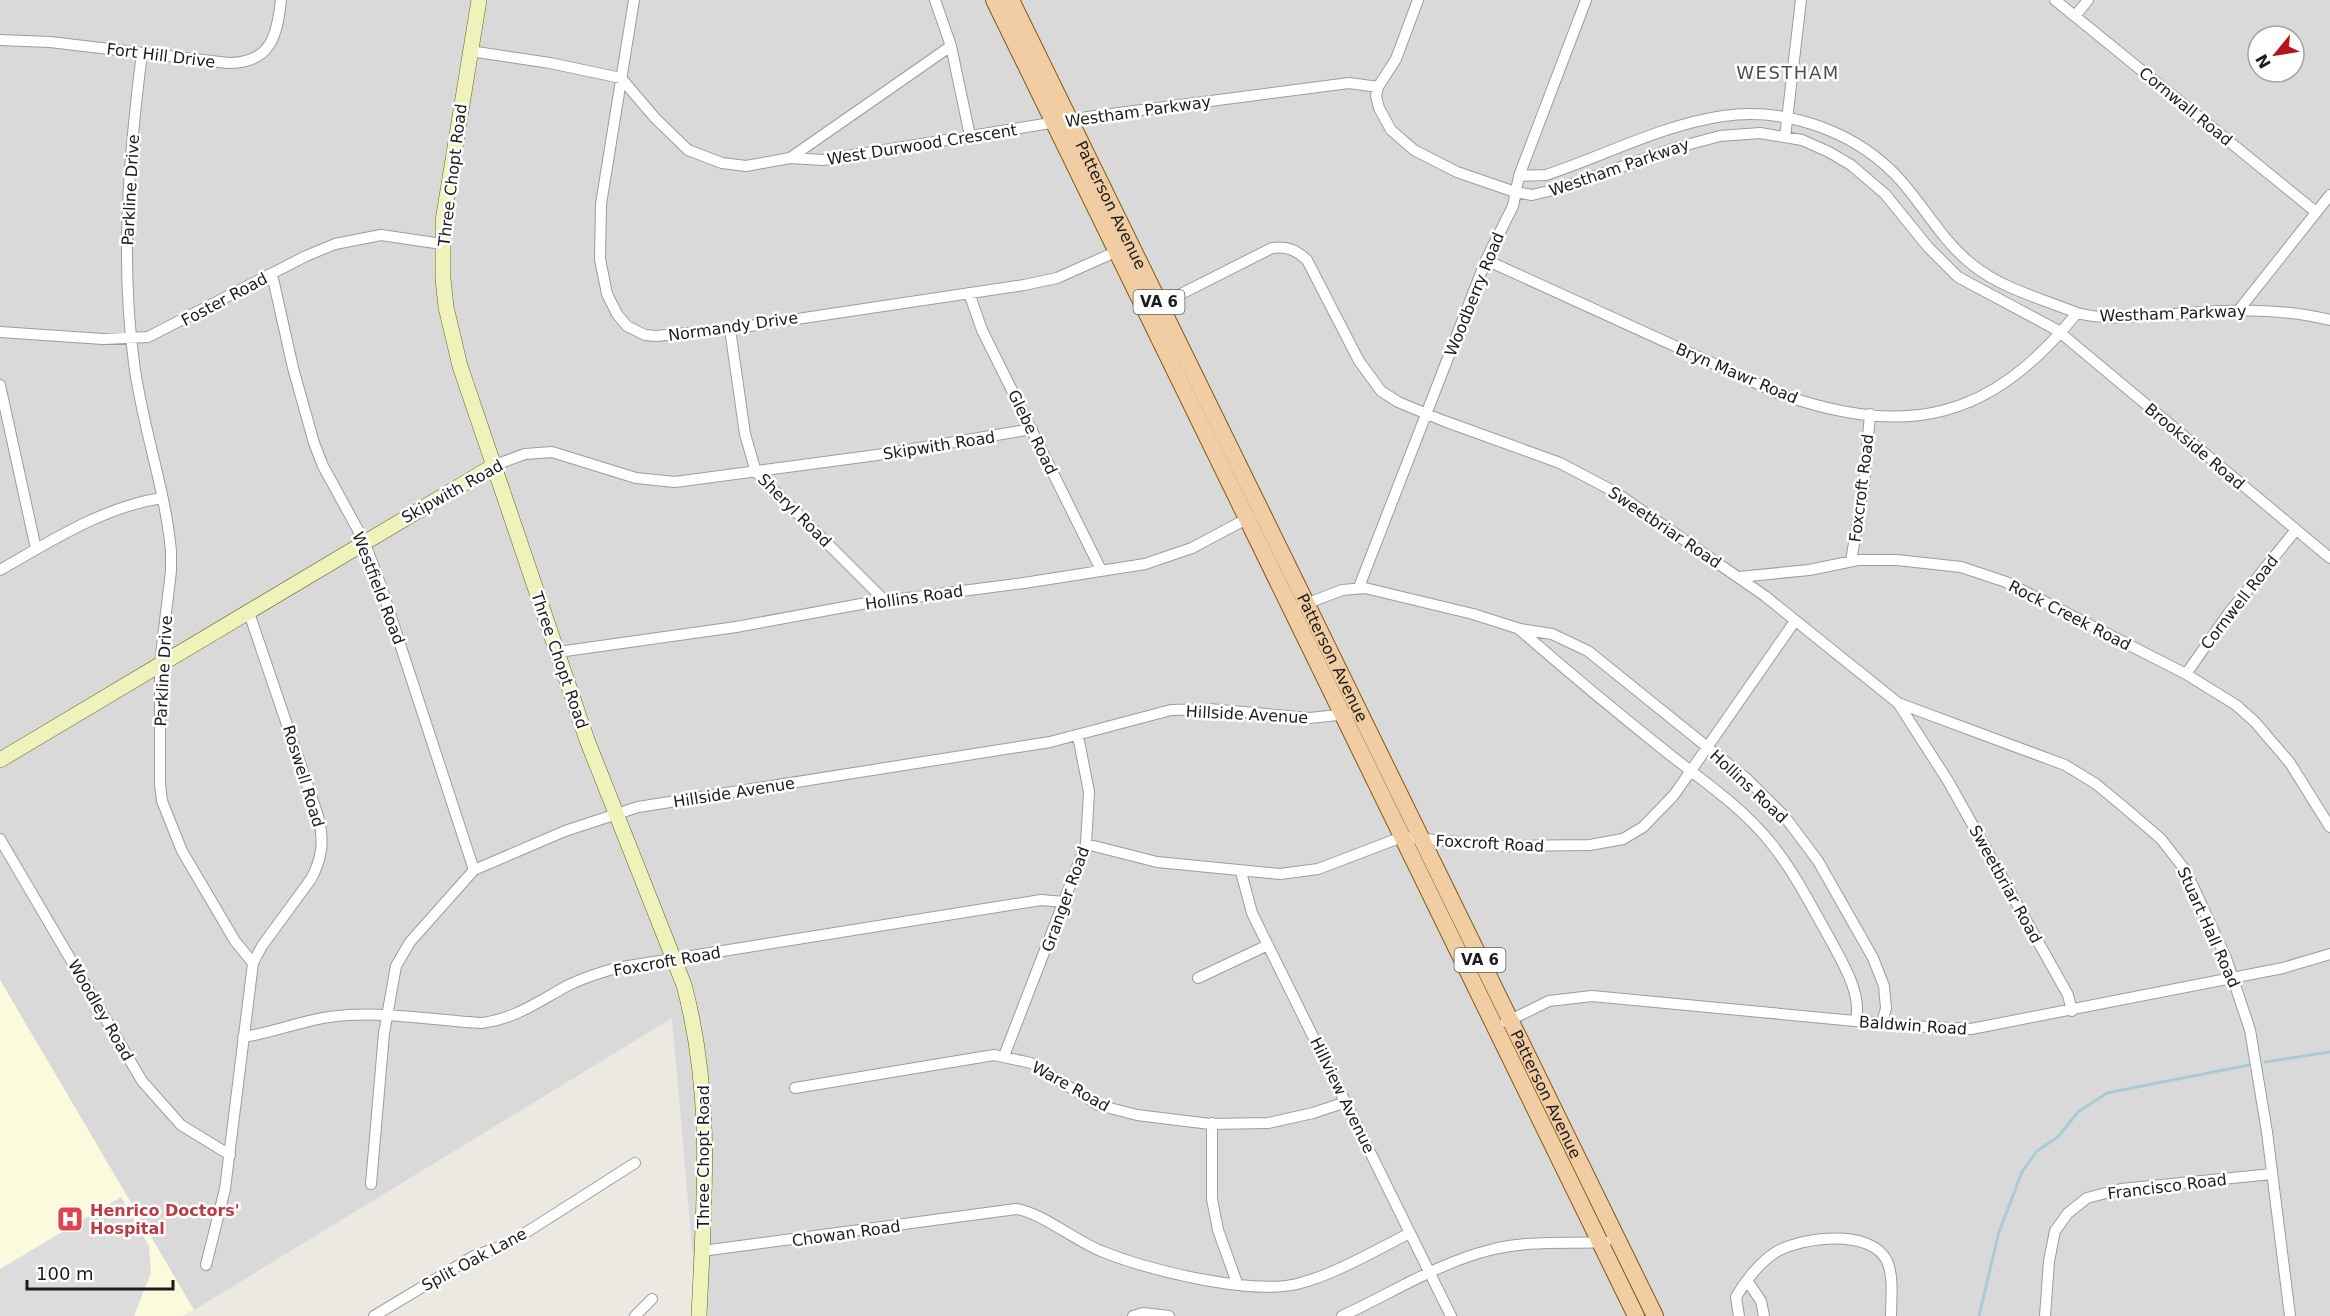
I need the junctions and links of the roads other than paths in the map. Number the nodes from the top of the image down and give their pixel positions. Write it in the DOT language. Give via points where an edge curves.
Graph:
graph roads {
  1 [pos="281,0"];
  2 [pos="478,0"];
  3 [pos="634,0"];
  4 [pos="934,0"];
  5 [pos="994,0"];
  6 [pos="1011,0"];
  7 [pos="1418,0"];
  8 [pos="1586,0"];
  9 [pos="1801,0"];
  10 [pos="2055,0"];
  11 [pos="2088,0"];
  12 [pos="2075,16"];
  13 [pos="0,40"];
  14 [pos="951,46"];
  15 [pos="470,51"];
  16 [pos="142,53"];
  17 [pos="621,78"];
  18 [pos="1378,87"];
  19 [pos="1788,117"];
  20 [pos="1062,122"];
  21 [pos="970,136"];
  22 [pos="1785,137"];
  23 [pos="790,158"];
  24 [pos="1519,176"];
  25 [pos="1515,192"];
  26 [pos="2330,195"];
  27 [pos="2316,212"];
  28 [pos="442,244"];
  29 [pos="1124,248"];
  30 [pos="1486,260"];
  31 [pos="272,274"];
  32 [pos="969,293"];
  33 [pos="1153,308"];
  34 [pos="2238,311"];
  35 [pos="2077,313"];
  36 [pos="2330,320"];
  37 [pos="730,328"];
  38 [pos="0,332"];
  39 [pos="2061,333"];
  40 [pos="131,339"];
  41 [pos="0,385"];
  42 [pos="1427,414"];
  43 [pos="1870,414"];
  44 [pos="1032,429"];
  45 [pos="495,465"];
  46 [pos="756,472"];
  47 [pos="162,498"];
  48 [pos="1253,515"];
  49 [pos="2295,531"];
  50 [pos="364,541"];
  51 [pos="36,549"];
  52 [pos="2330,558"];
  53 [pos="1851,561"];
  54 [pos="0,570"];
  55 [pos="1101,570"];
  56 [pos="1739,577"];
  57 [pos="1359,587"];
  58 [pos="885,601"];
  59 [pos="1299,607"];
  60 [pos="248,610"];
  61 [pos="1795,621"];
  62 [pos="1520,629"];
  63 [pos="558,652"];
  64 [pos="160,663"];
  65 [pos="2186,674"];
  66 [pos="1898,703"];
  67 [pos="1359,711"];
  68 [pos="1342,715"];
  69 [pos="1078,736"];
  70 [pos="1708,747"];
  71 [pos="0,760"];
  72 [pos="1693,770"];
  73 [pos="615,813"];
  74 [pos="2330,827"];
  75 [pos="1402,837"];
  76 [pos="0,839"];
  77 [pos="1421,840"];
  78 [pos="1086,844"];
  79 [pos="474,870"];
  80 [pos="1240,872"];
  81 [pos="1064,902"];
  82 [pos="1268,945"];
  83 [pos="2330,954"];
  84 [pos="674,958"];
  85 [pos="253,963"];
  86 [pos="1198,978"];
  87 [pos="2234,978"];
  88 [pos="2073,1011"];
  89 [pos="387,1014"];
  90 [pos="1856,1020"];
  91 [pos="1882,1023"];
  92 [pos="1503,1024"];
  93 [pos="243,1037"];
  94 [pos="1004,1056"];
  95 [pos="795,1088"];
  96 [pos="1346,1102"];
  97 [pos="1212,1124"];
  98 [pos="230,1155"];
  99 [pos="634,1163"];
  100 [pos="2272,1174"];
  101 [pos="371,1184"];
  102 [pos="1410,1233"];
  103 [pos="1600,1242"];
  104 [pos="1618,1242"];
  105 [pos="702,1251"];
  106 [pos="206,1265"];
  107 [pos="1430,1274"];
  108 [pos="1748,1282"];
  109 [pos="1237,1283"];
  110 [pos="652,1299"];
  111 [pos="374,1316"];
  112 [pos="635,1316"];
  113 [pos="699,1316"];
  114 [pos="1132,1316"];
  115 [pos="1169,1316"];
  116 [pos="1342,1316"];
  117 [pos="1450,1316"];
  118 [pos="1636,1316"];
  119 [pos="1655,1316"];
  120 [pos="1739,1316"];
  121 [pos="1764,1316"];
  122 [pos="1891,1316"];
  123 [pos="2045,1316"];
  124 [pos="2290,1316"];
  1 -- 16 [label="street, Fort Hill Drive" via="275,36 266,50 253,59 228,63"];
  2 -- 15 [label="main road, Three Chopt Road"];
  3 -- 17 [label="street, Normandy Drive"];
  4 -- 14 [label="street"];
  5 -- 20 [label="main road, Patterson Avenue / VA 6"];
  6 -- 20 [label="main road, Patterson Avenue / VA 6"];
  7 -- 18 [label="street" via="1396,59"];
  8 -- 24 [label="street, Woodberry Road"];
  9 -- 19 [label="street"];
  10 -- 12 [label="street, Cornwall Road"];
  11 -- 12 [label="street"];
  12 -- 27 [label="street, Cornwall Road"];
  13 -- 16 [label="street, Fort Hill Drive"];
  14 -- 21 [label="street"];
  14 -- 23 [label="street, West Durwood Crescent"];
  15 -- 17 [label="street"];
  15 -- 28 [label="main road, Three Chopt Road" via="445,201"];
  16 -- 40 [label="street, Parkline Drive" via="126,225"];
  17 -- 23 [label="street, West Durwood Crescent" via="678,142 696,154 746,166"];
  17 -- 37 [label="street, Normandy Drive" via="601,204 600,259 607,294 621,320 645,335"];
  18 -- 20 [label="street, Westham Parkway" via="1349,82"];
  18 -- 25 [label="street, Westham Parkway" via="1376,96 1383,118 1414,150 1457,172"];
  19 -- 22 [label="street"];
  19 -- 24 [label="street, Westham Parkway" via="1744,114 1706,119 1546,175"];
  19 -- 35 [label="street, Westham Parkway" via="1819,125 1882,163 1974,267 2002,283"];
  20 -- 21 [label="street, West Durwood Crescent"];
  20 -- 29 [label="main road, Patterson Avenue / VA 6"];
  21 -- 23 [label="street, West Durwood Crescent" via="823,160"];
  22 -- 25 [label="street, Westham Parkway" via="1760,133 1720,136 1561,188 1532,195"];
  22 -- 39 [label="street, Westham Parkway" via="1811,144 1851,165 1886,194 1928,247 1958,277"];
  24 -- 25 [label="street, Woodberry Road"];
  25 -- 30 [label="street, Woodberry Road" via="1513,206"];
  26 -- 27 [label="street"];
  27 -- 34 [label="street"];
  28 -- 31 [label="street, Foster Road" via="405,237 365,237 316,251"];
  28 -- 45 [label="main road, Three Chopt Road" via="442,279 451,332"];
  29 -- 32 [label="street, Normandy Drive" via="1057,278"];
  29 -- 33 [label="main road, Patterson Avenue / VA 6"];
  30 -- 42 [label="street, Woodberry Road"];
  30 -- 43 [label="street, Bryn Mawr Road" via="1780,394"];
  31 -- 40 [label="street, Foster Road" via="181,322 148,337"];
  31 -- 50 [label="street, Westfield Road" via="314,443"];
  32 -- 37 [label="street, Normandy Drive"];
  32 -- 44 [label="street, Glebe Road" via="982,330"];
  33 -- 42 [label="street, Sweetbriar Road" via="1272,248 1290,248 1307,261 1370,379 1398,402"];
  33 -- 48 [label="main road, Patterson Avenue / VA 6"];
  34 -- 35 [label="street, Westham Parkway" via="2138,317"];
  34 -- 36 [label="street, Westham Parkway" via="2274,310"];
  35 -- 39 [label="street, Bryn Mawr Road"];
  37 -- 46 [label="street, Sheryl Road" via="746,434"];
  38 -- 40 [label="street, Foster Road"];
  39 -- 43 [label="street, Bryn Mawr Road" via="2011,380 1965,405 1924,414"];
  39 -- 49 [label="street, Brookside Road"];
  40 -- 47 [label="street, Parkline Drive"];
  41 -- 51 [label="street"];
  42 -- 56 [label="street, Sweetbriar Road" via="1587,475"];
  42 -- 57 [label="street, Woodberry Road"];
  43 -- 53 [label="street, Foxcroft Road" via="1864,484"];
  44 -- 46 [label="street, Skipwith Road"];
  44 -- 55 [label="street, Glebe Road"];
  45 -- 46 [label="street, Skipwith Road" via="525,454 552,452 655,481"];
  45 -- 50 [label="main road, Skipwith Road"];
  45 -- 63 [label="main road, Three Chopt Road"];
  46 -- 58 [label="street, Sheryl Road"];
  47 -- 51 [label="street" via="106,514"];
  47 -- 64 [label="street, Parkline Drive" via="171,571"];
  48 -- 55 [label="street, Hollins Road" via="1171,557"];
  48 -- 59 [label="main road, Patterson Avenue / VA 6"];
  49 -- 52 [label="street, Brookside Road"];
  49 -- 65 [label="street, Cornwell Road"];
  50 -- 60 [label="main road, Skipwith Road"];
  50 -- 79 [label="street, Westfield Road"];
  51 -- 54 [label="street"];
  53 -- 56 [label="street, Rock Creek Road"];
  53 -- 65 [label="street, Rock Creek Road" via="1926,562 1982,573"];
  55 -- 58 [label="street, Hollins Road"];
  56 -- 61 [label="street, Sweetbriar Road"];
  57 -- 59 [label="street, Hollins Road"];
  57 -- 62 [label="street, Hollins Road"];
  58 -- 63 [label="street, Hollins Road"];
  59 -- 67 [label="main road, Patterson Avenue / VA 6"];
  59 -- 68 [label="main road, Patterson Avenue / VA 6"];
  60 -- 64 [label="main road, Skipwith Road"];
  60 -- 85 [label="street, Roswell Road" via="318,816 323,846 312,879"];
  61 -- 66 [label="street, Sweetbriar Road"];
  61 -- 70 [label="street, Foxcroft Road"];
  62 -- 70 [label="street, Hollins Road" via="1552,634 1575,643"];
  62 -- 72 [label="street, Hollins Road"];
  63 -- 73 [label="main road, Three Chopt Road"];
  64 -- 71 [label="main road, Skipwith Road"];
  64 -- 85 [label="street, Parkline Drive" via="160,784 168,819 182,851 229,931"];
  65 -- 74 [label="street, Rock Creek Road" via="2236,705 2255,722 2290,763"];
  66 -- 87 [label="street, Stuart Hall Road" via="2065,765 2126,808 2161,839 2186,871"];
  66 -- 88 [label="street, Sweetbriar Road" via="1924,740 2012,894"];
  67 -- 68 [label="street, Hillside Avenue"];
  67 -- 77 [label="main road, Patterson Avenue / VA 6"];
  68 -- 69 [label="street, Hillside Avenue" via="1310,718 1192,708 1148,715"];
  68 -- 75 [label="main road, Patterson Avenue / VA 6"];
  69 -- 73 [label="street, Hillside Avenue"];
  69 -- 78 [label="street, Granger Road" via="1089,792"];
  70 -- 72 [label="street, Foxcroft Road"];
  70 -- 91 [label="street, Hollins Road" via="1763,794 1818,861 1873,958 1884,986 1886,1008"];
  72 -- 77 [label="street, Foxcroft Road" via="1660,811 1623,839 1557,846"];
  72 -- 90 [label="street, Hollins Road" via="1760,830 1787,865 1848,976 1857,1008"];
  73 -- 79 [label="street, Hillside Avenue"];
  73 -- 84 [label="main road, Three Chopt Road"];
  75 -- 77 [label="street, Foxcroft Road"];
  75 -- 80 [label="street, Foxcroft Road" via="1318,869 1280,874"];
  75 -- 92 [label="main road, Patterson Avenue / VA 6"];
  76 -- 98 [label="street, Woodley Road" via="142,1080 181,1125"];
  77 -- 92 [label="main road, Patterson Avenue / VA 6"];
  78 -- 80 [label="street, Foxcroft Road" via="1157,862"];
  78 -- 81 [label="street, Granger Road"];
  79 -- 89 [label="street, Hillside Avenue" via="404,950 396,966"];
  80 -- 82 [label="street, Hillview Avenue" via="1252,913"];
  81 -- 84 [label="street, Foxcroft Road" via="1041,900"];
  81 -- 94 [label="street, Granger Road"];
  82 -- 86 [label="street"];
  82 -- 96 [label="street, Hillview Avenue"];
  83 -- 87 [label="street, Baldwin Road"];
  84 -- 89 [label="street, Foxcroft Road" via="591,975 521,1013 494,1022"];
  84 -- 105 [label="main road, Three Chopt Road" via="693,1018 703,1082 706,1148"];
  85 -- 93 [label="street"];
  87 -- 88 [label="street, Baldwin Road"];
  87 -- 100 [label="street, Stuart Hall Road" via="2255,1051"];
  88 -- 91 [label="street, Baldwin Road" via="1971,1029"];
  89 -- 93 [label="street, Foxcroft Road" via="329,1017"];
  89 -- 101 [label="street, Hillside Avenue"];
  90 -- 91 [label="street, Baldwin Road"];
  90 -- 92 [label="street, Baldwin Road" via="1592,996 1549,1001"];
  92 -- 103 [label="main road, Patterson Avenue / VA 6"];
  92 -- 104 [label="main road, Patterson Avenue / VA 6"];
  93 -- 98 [label="street"];
  94 -- 95 [label="street, Ware Road" via="960,1059"];
  94 -- 97 [label="street, Ware Road" via="1031,1063 1107,1108"];
  96 -- 97 [label="street, Ware Road" via="1289,1119"];
  96 -- 102 [label="street, Hillview Avenue"];
  97 -- 109 [label="street" via="1212,1199 1218,1230"];
  98 -- 106 [label="street"];
  99 -- 111 [label="street, Split Oak Lane" via="508,1244 474,1256"];
  100 -- 123 [label="street, Francisco Road" via="2121,1189 2087,1198 2068,1213 2055,1231"];
  100 -- 124 [label="street, Stuart Hall Road"];
  102 -- 107 [label="street, Hillview Avenue"];
  102 -- 109 [label="street, Chowan Road" via="1307,1281 1270,1287"];
  103 -- 104 [label="street"];
  103 -- 107 [label="street" via="1510,1246 1472,1255"];
  103 -- 118 [label="main road, Patterson Avenue / VA 6"];
  104 -- 119 [label="main road, Patterson Avenue / VA 6"];
  105 -- 109 [label="street, Chowan Road" via="1023,1210 1113,1255 1169,1272"];
  105 -- 113 [label="main road, Three Chopt Road"];
  107 -- 116 [label="street"];
  107 -- 117 [label="street, Hillview Avenue"];
  108 -- 120 [label="street" via="1736,1297"];
  108 -- 121 [label="street" via="1761,1301"];
  108 -- 122 [label="street" via="1767,1258 1787,1247 1860,1240 1876,1247 1887,1261"];
  110 -- 112 [label="street"];
  114 -- 115 [label="street"];
}
